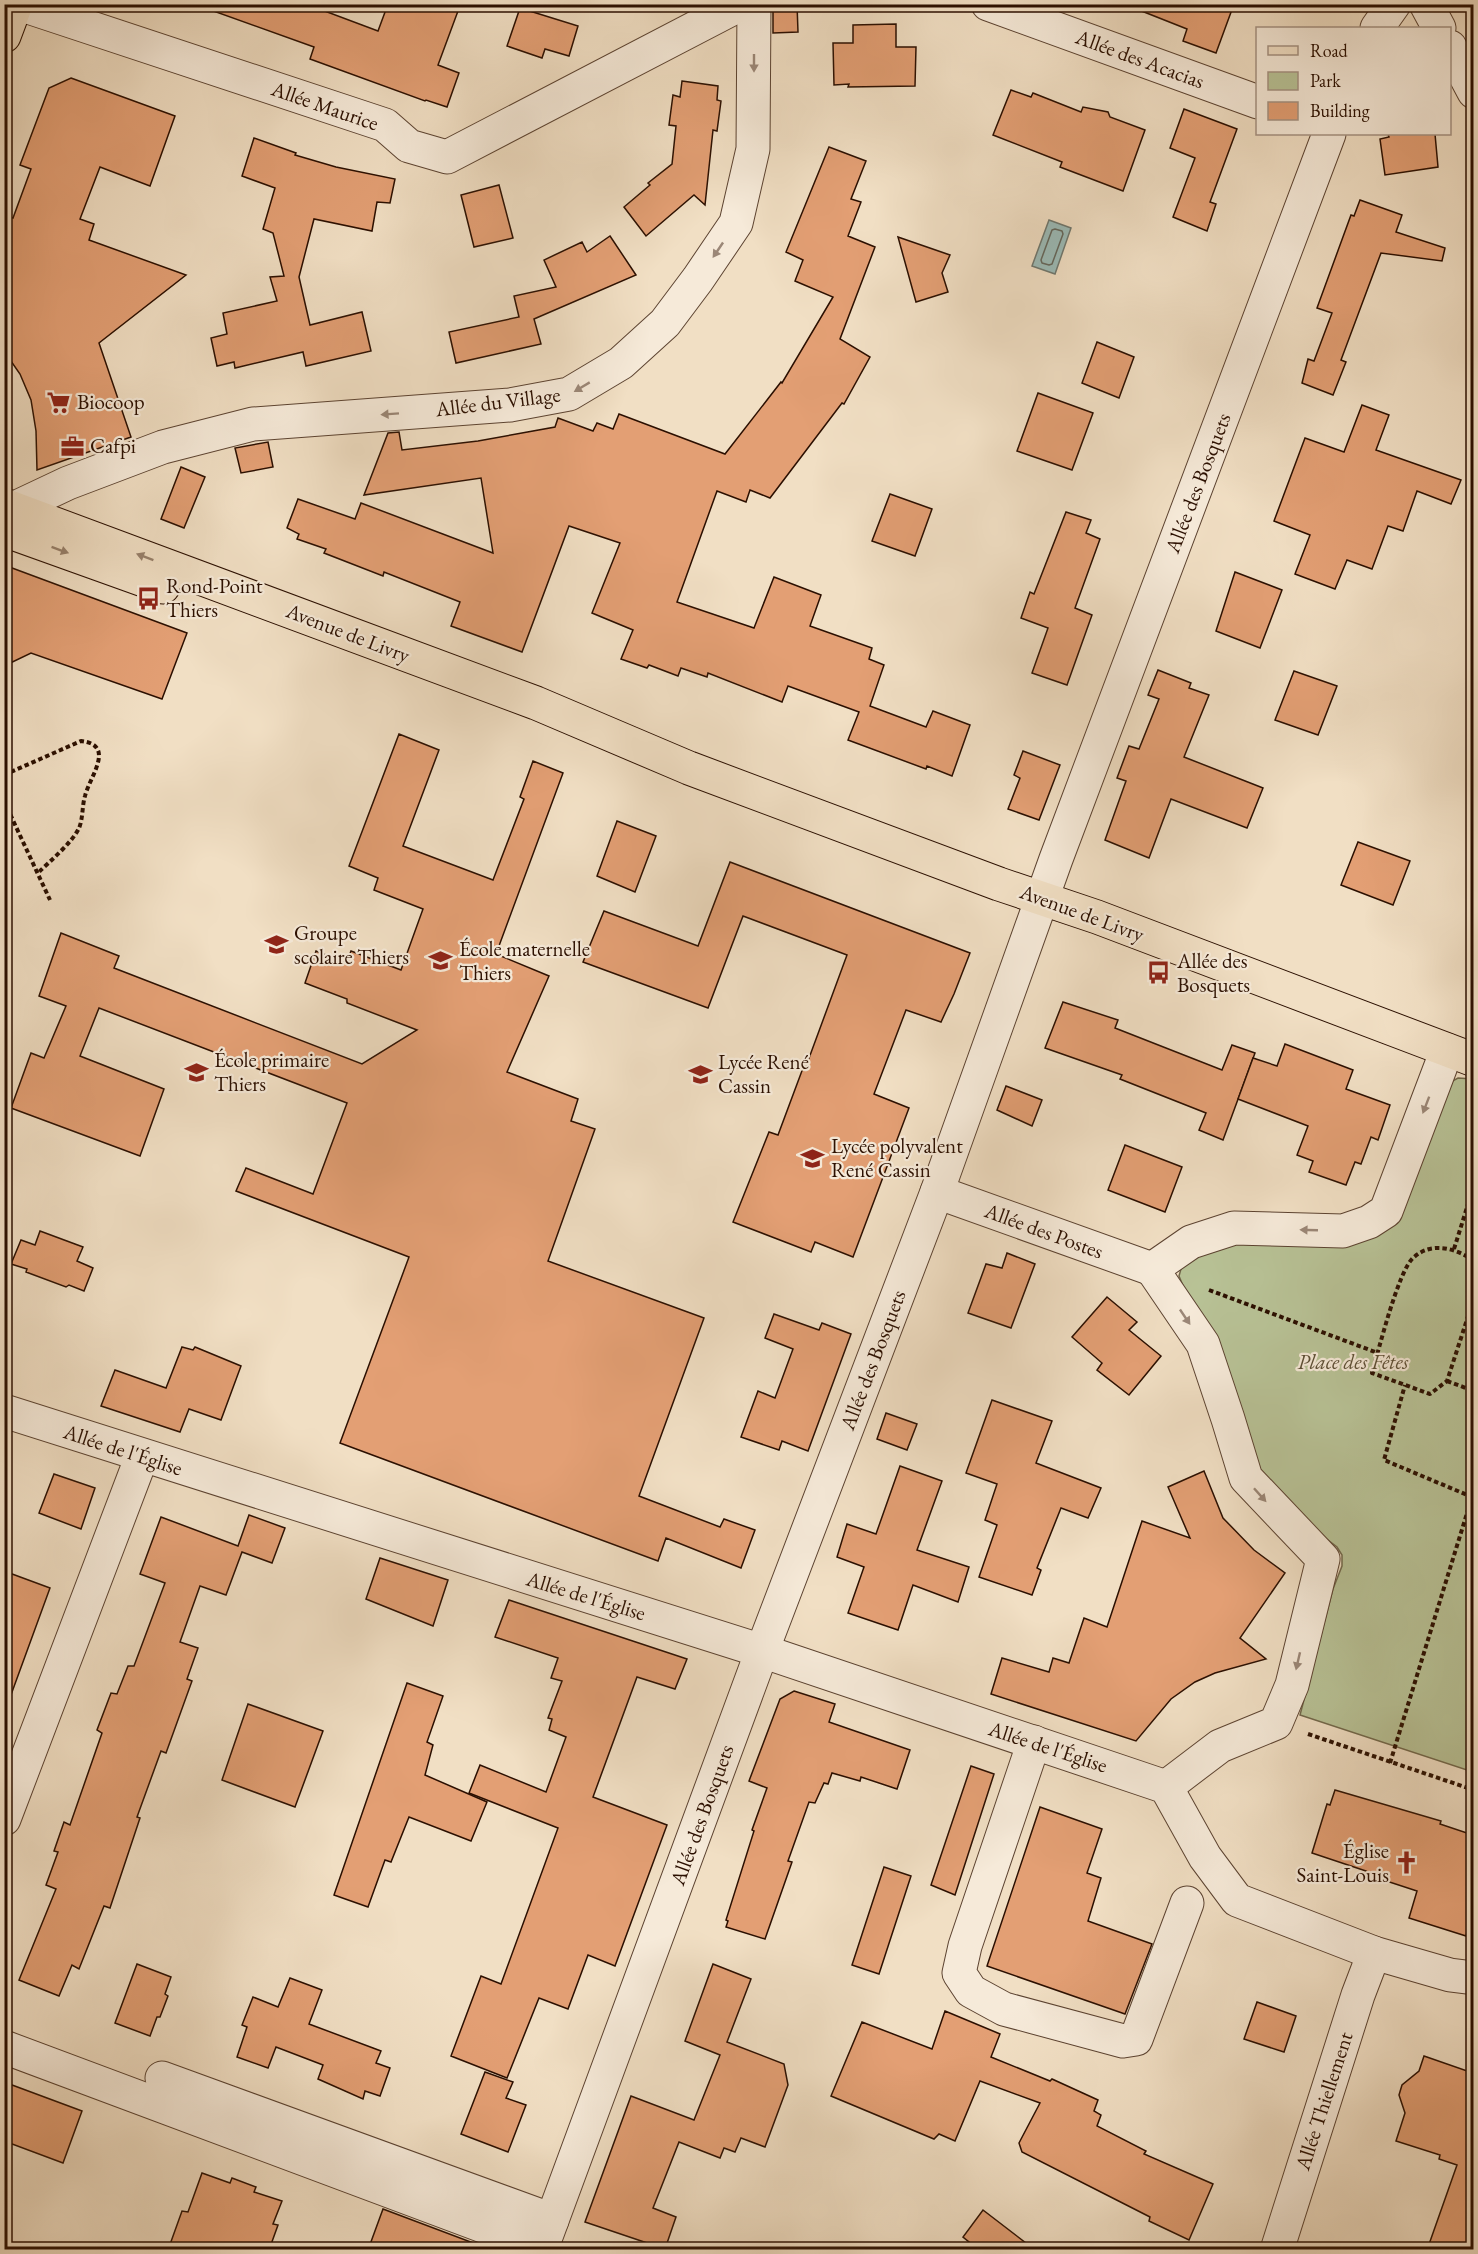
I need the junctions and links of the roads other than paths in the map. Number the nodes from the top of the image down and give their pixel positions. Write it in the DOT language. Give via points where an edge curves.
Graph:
graph roads {
  1 [pos="18,4"];
  2 [pos="741,4"];
  3 [pos="754,4"];
  4 [pos="988,4"];
  5 [pos="1394,4"];
  6 [pos="1426,4"];
  7 [pos="1378,27"];
  8 [pos="1438,27"];
  9 [pos="4,36"];
  10 [pos="1451,51"];
  11 [pos="1473,92"];
  12 [pos="1256,102"];
  13 [pos="1329,135"];
  14 [pos="8,514"];
  15 [pos="1041,898"];
  16 [pos="1460,1055"];
  17 [pos="937,1192"];
  18 [pos="1152,1269"];
  19 [pos="4,1411"];
  20 [pos="142,1456"];
  21 [pos="762,1651"];
  22 [pos="1034,1743"];
  23 [pos="1167,1787"];
  24 [pos="4,1819"];
  25 [pos="1187,1903"];
  26 [pos="1374,1953"];
  27 [pos="1473,1978"];
  28 [pos="4,2047"];
  29 [pos="162,2078"];
  30 [pos="545,2239"];
  31 [pos="1277,2250"];
  1 -- 2 [label="street, Allée Maurice" via="385,125 409,146 447,157"];
  1 -- 9 [label="main road"];
  3 -- 14 [label="street, Allée du Village, one-way" via="753,149 736,223 665,323 621,363 569,394 510,405 253,424 163,447 68,483"];
  4 -- 12 [label="street, Allée des Acacias"];
  5 -- 7 [label="street"];
  6 -- 8 [label="street"];
  10 -- 11 [label="street"];
  13 -- 15 [label="street, Allée des Bosquets"];
  14 -- 15 [label="main road, Avenue de Livry" via="536,703 689,768"];
  15 -- 16 [label="main road, Avenue de Livry"];
  15 -- 17 [label="street, Allée des Bosquets"];
  16 -- 18 [label="street, one-way" via="1386,1211 1343,1231 1234,1228 1191,1242"];
  17 -- 18 [label="street, Allée des Postes"];
  17 -- 21 [label="street, Allée des Bosquets"];
  18 -- 23 [label="street, one-way" via="1203,1344 1245,1478 1323,1559 1292,1685 1276,1723 1220,1746"];
  19 -- 20 [label="street, Allée de l'Église"];
  20 -- 21 [label="street, Allée de l'Église"];
  20 -- 24 [label="street"];
  21 -- 22 [label="street, Allée de l'Église"];
  21 -- 30 [label="street, Allée des Bosquets"];
  22 -- 23 [label="street, Allée de l'Église"];
  22 -- 25 [label="street" via="958,1973 971,1991 1004,2009 1123,2041 1136,2039"];
  23 -- 26 [label="street" via="1205,1857 1238,1900"];
  26 -- 27 [label="street"];
  26 -- 31 [label="street, Allée Thiellement"];
  28 -- 30 [label="street"];
  29 -- 30 [label="street"];
}
